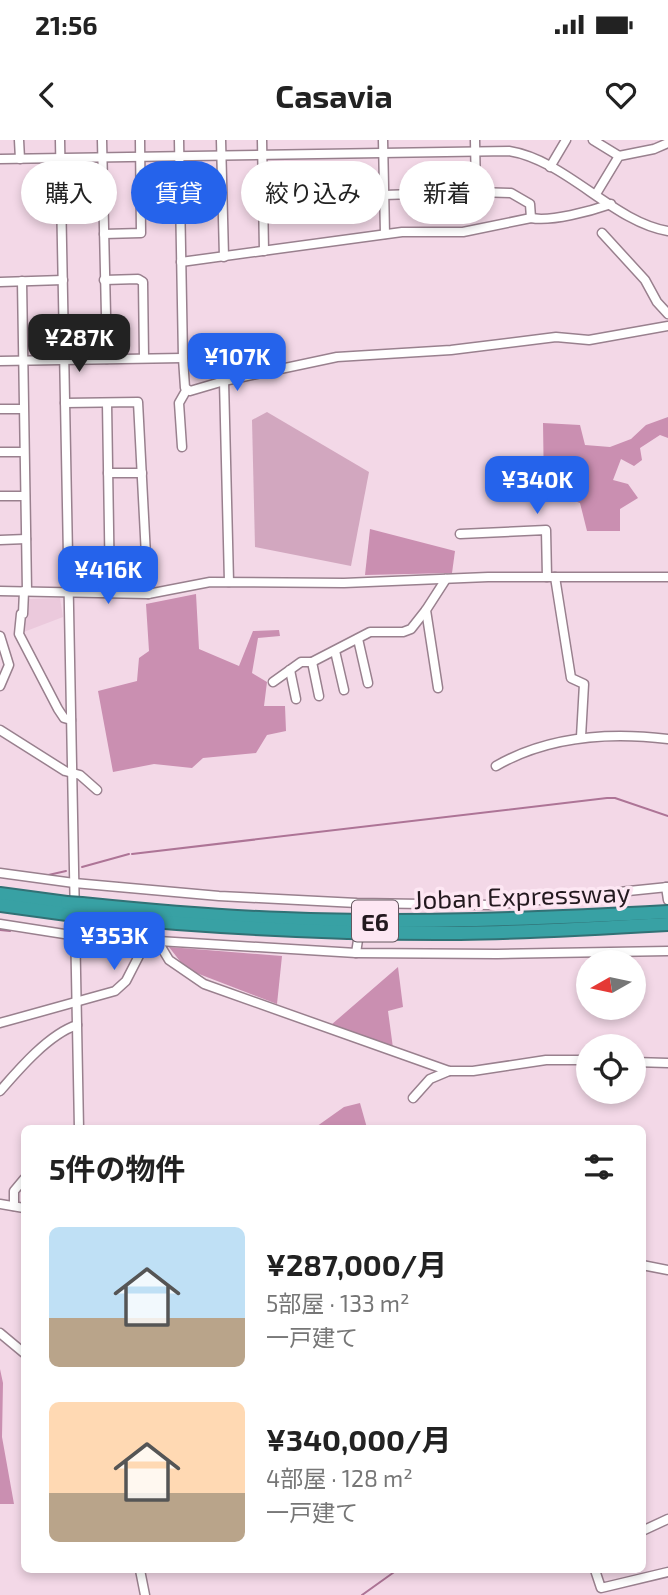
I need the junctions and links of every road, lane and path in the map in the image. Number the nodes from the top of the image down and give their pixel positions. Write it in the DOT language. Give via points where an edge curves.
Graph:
graph roads {
  1 [pos="19,140"];
  2 [pos="60,140"];
  3 [pos="102,140"];
  4 [pos="140,140"];
  5 [pos="179,140"];
  6 [pos="221,140"];
  7 [pos="262,140"];
  8 [pos="383,140"];
  9 [pos="475,140"];
  10 [pos="566,140"];
  11 [pos="593,140"];
  12 [pos="668,143"];
  13 [pos="475,151"];
  14 [pos="383,152"];
  15 [pos="222,155"];
  16 [pos="262,155"];
  17 [pos="180,156"];
  18 [pos="619,156"];
  19 [pos="140,157"];
  20 [pos="61,158"];
  21 [pos="103,158"];
  22 [pos="0,159"];
  23 [pos="20,159"];
  24 [pos="262,161"];
  25 [pos="383,161"];
  26 [pos="475,161"];
  27 [pos="550,166"];
  28 [pos="495,193"];
  29 [pos="596,194"];
  30 [pos="611,204"];
  31 [pos="531,218"];
  32 [pos="263,224"];
  33 [pos="385,224"];
  34 [pos="668,231"];
  35 [pos="602,233"];
  36 [pos="104,234"];
  37 [pos="385,234"];
  38 [pos="264,251"];
  39 [pos="224,257"];
  40 [pos="181,262"];
  41 [pos="62,280"];
  42 [pos="104,280"];
  43 [pos="22,281"];
  44 [pos="0,282"];
  45 [pos="668,314"];
  46 [pos="668,327"];
  47 [pos="144,358"];
  48 [pos="183,358"];
  49 [pos="107,359"];
  50 [pos="64,360"];
  51 [pos="0,361"];
  52 [pos="23,361"];
  53 [pos="224,381"];
  54 [pos="187,389"];
  55 [pos="107,402"];
  56 [pos="65,403"];
  57 [pos="0,409"];
  58 [pos="23,409"];
  59 [pos="182,447"];
  60 [pos="0,452"];
  61 [pos="24,452"];
  62 [pos="108,473"];
  63 [pos="142,473"];
  64 [pos="0,496"];
  65 [pos="25,496"];
  66 [pos="460,534"];
  67 [pos="26,539"];
  68 [pos="0,540"];
  69 [pos="551,577"];
  70 [pos="668,577"];
  71 [pos="446,579"];
  72 [pos="229,582"];
  73 [pos="0,591"];
  74 [pos="26,591"];
  75 [pos="68,591"];
  76 [pos="110,592"];
  77 [pos="148,594"];
  78 [pos="426,610"];
  79 [pos="0,636"];
  80 [pos="358,639"];
  81 [pos="335,651"];
  82 [pos="312,663"];
  83 [pos="290,670"];
  84 [pos="3,675"];
  85 [pos="273,682"];
  86 [pos="368,683"];
  87 [pos="0,686"];
  88 [pos="438,688"];
  89 [pos="344,690"];
  90 [pos="319,696"];
  91 [pos="296,699"];
  92 [pos="71,720"];
  93 [pos="0,730"];
  94 [pos="581,737"];
  95 [pos="668,739"];
  96 [pos="496,765"];
  97 [pos="72,773"];
  98 [pos="97,790"];
  99 [pos="0,873"];
  100 [pos="74,883"];
  101 [pos="667,887"];
  102 [pos="0,894"];
  103 [pos="668,900"];
  104 [pos="358,903"];
  105 [pos="0,905"];
  106 [pos="67,908"];
  107 [pos="83,910"];
  108 [pos="668,912"];
  109 [pos="358,913"];
  110 [pos="0,924"];
  111 [pos="668,925"];
  112 [pos="77,936"];
  113 [pos="147,940"];
  114 [pos="157,940"];
  115 [pos="358,940"];
  116 [pos="668,951"];
  117 [pos="356,953"];
  118 [pos="77,1002"];
  119 [pos="0,1023"];
  120 [pos="77,1025"];
  121 [pos="576,1060"];
  122 [pos="646,1062"];
  123 [pos="668,1063"];
  124 [pos="449,1071"];
  125 [pos="0,1091"];
  126 [pos="413,1098"];
  127 [pos="79,1125"];
  128 [pos="21,1183"];
  129 [pos="0,1204"];
  130 [pos="14,1206"];
  131 [pos="21,1207"];
  132 [pos="646,1266"];
  133 [pos="668,1270"];
  134 [pos="0,1334"];
  135 [pos="21,1351"];
  136 [pos="668,1519"];
  137 [pos="646,1529"];
  138 [pos="668,1572"];
  139 [pos="141,1573"];
  140 [pos="596,1573"];
  141 [pos="145,1595"];
  1 -- 23 [label="street"];
  2 -- 20 [label="street"];
  3 -- 21 [label="street"];
  4 -- 19 [label="street"];
  5 -- 17 [label="street"];
  6 -- 15 [label="street"];
  7 -- 16 [label="street"];
  8 -- 14 [label="street"];
  9 -- 13 [label="street"];
  10 -- 27 [label="street"];
  11 -- 18 [label="street"];
  12 -- 18 [label="street"];
  13 -- 14 [label="street"];
  13 -- 26 [label="street"];
  13 -- 27 [label="street" via="519,153"];
  14 -- 16 [label="street"];
  14 -- 25 [label="street"];
  15 -- 16 [label="street"];
  15 -- 17 [label="street"];
  15 -- 39 [label="street"];
  16 -- 24 [label="street"];
  17 -- 19 [label="street"];
  17 -- 40 [label="street"];
  18 -- 29 [label="street"];
  19 -- 21 [label="street"];
  19 -- 36 [label="street" via="141,233"];
  20 -- 21 [label="street"];
  20 -- 23 [label="street"];
  20 -- 41 [label="street"];
  21 -- 36 [label="street"];
  22 -- 23 [label="street"];
  27 -- 29 [label="street"];
  28 -- 31 [label="street" via="511,193 530,204"];
  29 -- 30 [label="street"];
  30 -- 31 [label="street"];
  30 -- 34 [label="street" via="645,225"];
  31 -- 37 [label="street" via="463,232"];
  32 -- 38 [label="street"];
  33 -- 37 [label="street"];
  35 -- 45 [label="street" via="645,280"];
  36 -- 42 [label="street"];
  37 -- 38 [label="street"];
  38 -- 39 [label="street"];
  39 -- 40 [label="street"];
  40 -- 48 [label="street"];
  41 -- 43 [label="street"];
  41 -- 50 [label="street"];
  42 -- 47 [label="street" via="143,282"];
  42 -- 49 [label="street"];
  43 -- 44 [label="street"];
  43 -- 52 [label="street"];
  46 -- 53 [label="street" via="589,340 556,337 337,358"];
  47 -- 48 [label="street"];
  47 -- 49 [label="street"];
  48 -- 54 [label="street"];
  49 -- 50 [label="street"];
  50 -- 52 [label="street"];
  50 -- 56 [label="street"];
  51 -- 52 [label="street"];
  52 -- 58 [label="street"];
  53 -- 54 [label="street"];
  53 -- 72 [label="street"];
  54 -- 59 [label="street" via="179,403"];
  55 -- 56 [label="street"];
  55 -- 62 [label="street"];
  55 -- 63 [label="street" via="138,402"];
  56 -- 75 [label="street"];
  57 -- 58 [label="street"];
  58 -- 61 [label="street"];
  60 -- 61 [label="street"];
  61 -- 65 [label="street"];
  62 -- 63 [label="street"];
  62 -- 76 [label="street"];
  63 -- 77 [label="street"];
  64 -- 65 [label="street"];
  65 -- 67 [label="street"];
  66 -- 69 [label="street" via="546,530"];
  67 -- 68 [label="street"];
  67 -- 74 [label="street"];
  69 -- 70 [label="street"];
  69 -- 71 [label="street"];
  69 -- 94 [label="street" via="571,678 584,684"];
  71 -- 72 [label="street"];
  71 -- 78 [label="street"];
  72 -- 77 [label="street"];
  73 -- 74 [label="street"];
  74 -- 75 [label="street"];
  74 -- 92 [label="street" via="19,634 58,709"];
  75 -- 76 [label="street"];
  75 -- 92 [label="street"];
  76 -- 77 [label="street"];
  78 -- 80 [label="street" via="411,629 370,632"];
  78 -- 88 [label="street"];
  79 -- 84 [label="street" via="9,665"];
  80 -- 81 [label="street"];
  80 -- 86 [label="street"];
  81 -- 82 [label="street"];
  81 -- 89 [label="street"];
  82 -- 83 [label="street" via="301,662"];
  82 -- 90 [label="street"];
  83 -- 85 [label="street"];
  83 -- 91 [label="street"];
  84 -- 87 [label="street"];
  92 -- 97 [label="street"];
  93 -- 97 [label="street"];
  94 -- 95 [label="street"];
  94 -- 96 [label="street" via="518,753"];
  97 -- 98 [label="street"];
  97 -- 100 [label="street"];
  99 -- 100 [label="street"];
  100 -- 104 [label="street"];
  100 -- 112 [label="street"];
  101 -- 103 [label="street"];
  101 -- 104 [label="street" via="490,905"];
  102 -- 106 [label="highway, Joban Expressway / E6"];
  104 -- 109 [label="street"];
  105 -- 106 [label="highway, Joban Expressway / E6"];
  106 -- 107 [label="highway, Joban Expressway / E6, bridge"];
  107 -- 108 [label="highway, Joban Expressway / E6" via="371,921"];
  107 -- 111 [label="highway, Joban Expressway / E6" via="284,930 370,933"];
  110 -- 112 [label="street"];
  112 -- 113 [label="street"];
  112 -- 118 [label="street"];
  113 -- 114 [label="street"];
  113 -- 118 [label="street" via="126,981 115,991"];
  114 -- 117 [label="street"];
  114 -- 124 [label="street" via="169,960 204,984"];
  115 -- 117 [label="street"];
  116 -- 117 [label="street"];
  118 -- 119 [label="street"];
  118 -- 120 [label="street"];
  120 -- 125 [label="street" via="32,1056"];
  120 -- 127 [label="street"];
  121 -- 124 [label="street"];
  122 -- 123 [label="street"];
  124 -- 126 [label="street" via="430,1079"];
  128 -- 130 [label="street" via="14,1191"];
  129 -- 130 [label="street"];
  130 -- 131 [label="street"];
  132 -- 133 [label="street"];
  134 -- 135 [label="street"];
  136 -- 137 [label="street"];
  138 -- 140 [label="street" via="601,1588"];
  139 -- 141 [label="street"];
}
